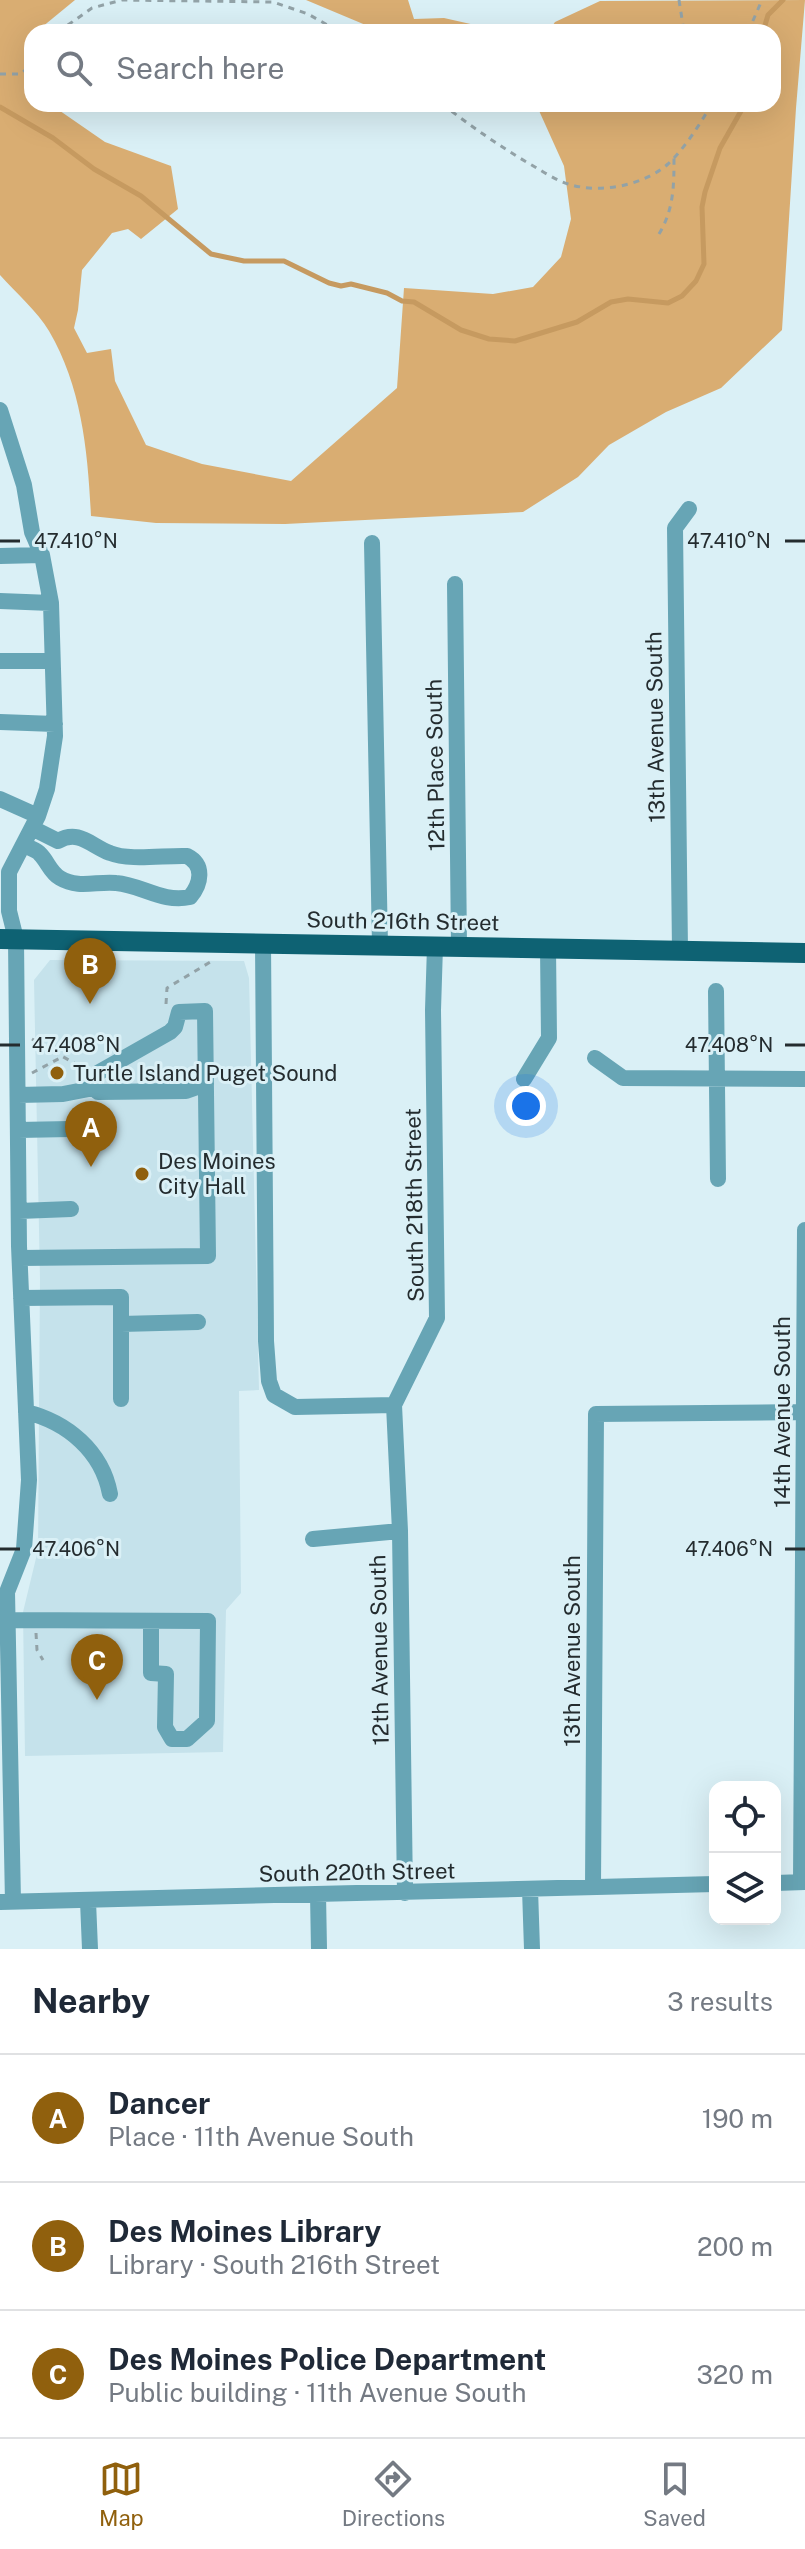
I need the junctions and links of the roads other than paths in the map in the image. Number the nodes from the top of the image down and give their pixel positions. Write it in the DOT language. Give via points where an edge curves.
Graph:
graph roads {
  1 [pos="1,416"];
  2 [pos="689,509"];
  3 [pos="372,543"];
  4 [pos="42,555"];
  5 [pos="0,556"];
  6 [pos="455,584"];
  7 [pos="0,601"];
  8 [pos="51,603"];
  9 [pos="0,661"];
  10 [pos="52,661"];
  11 [pos="0,722"];
  12 [pos="55,724"];
  13 [pos="0,799"];
  14 [pos="35,822"];
  15 [pos="24,845"];
  16 [pos="8,939"];
  17 [pos="263,943"];
  18 [pos="380,945"];
  19 [pos="435,946"];
  20 [pos="459,946"];
  21 [pos="548,948"];
  22 [pos="680,950"];
  23 [pos="805,953"];
  24 [pos="716,991"];
  25 [pos="595,1058"];
  26 [pos="524,1079"];
  27 [pos="716,1079"];
  28 [pos="805,1079"];
  29 [pos="206,1084"];
  30 [pos="94,1088"];
  31 [pos="18,1095"];
  32 [pos="70,1129"];
  33 [pos="18,1130"];
  34 [pos="718,1179"];
  35 [pos="71,1209"];
  36 [pos="19,1211"];
  37 [pos="805,1230"];
  38 [pos="805,1245"];
  39 [pos="20,1258"];
  40 [pos="21,1298"];
  41 [pos="198,1322"];
  42 [pos="121,1324"];
  43 [pos="121,1399"];
  44 [pos="394,1405"];
  45 [pos="26,1412"];
  46 [pos="804,1412"];
  47 [pos="110,1494"];
  48 [pos="400,1531"];
  49 [pos="313,1539"];
  50 [pos="4,1592"];
  51 [pos="8,1620"];
  52 [pos="151,1621"];
  53 [pos="803,1882"];
  54 [pos="781,1883"];
  55 [pos="709,1884"];
  56 [pos="593,1887"];
  57 [pos="530,1889"];
  58 [pos="405,1893"];
  59 [pos="318,1894"];
  60 [pos="88,1901"];
  61 [pos="6,1902"];
  62 [pos="90,1949"];
  63 [pos="319,1949"];
  64 [pos="532,1949"];
  1 -- 4 [label="street"];
  2 -- 22 [label="street, 13th Avenue South" via="675,528"];
  3 -- 18 [label="street"];
  4 -- 5 [label="street"];
  4 -- 8 [label="street"];
  6 -- 20 [label="street, 12th Place South"];
  7 -- 8 [label="street"];
  8 -- 10 [label="street"];
  9 -- 10 [label="street"];
  10 -- 12 [label="street"];
  11 -- 12 [label="street"];
  12 -- 14 [label="street" via="47,789"];
  13 -- 14 [label="street"];
  14 -- 15 [label="street"];
  14 -- 15 [label="street" via="58,841 76,836 111,854 187,856 199,868 200,879 190,897 180,899 117,883 74,884 58,877 40,853"];
  15 -- 16 [label="street" via="9,872"];
  16 -- 17 [label="main road, South 216th Street"];
  16 -- 31 [label="street"];
  17 -- 18 [label="main road, South 216th Street"];
  17 -- 44 [label="street" via="269,1381 274,1395 295,1407"];
  18 -- 19 [label="main road, South 216th Street"];
  19 -- 20 [label="main road, South 216th Street"];
  19 -- 44 [label="street, South 218th Street" via="437,1318"];
  20 -- 21 [label="main road, South 216th Street"];
  21 -- 22 [label="main road, South 216th Street"];
  21 -- 26 [label="street" via="549,1038"];
  22 -- 23 [label="main road, South 216th Street"];
  24 -- 27 [label="street"];
  25 -- 27 [label="street" via="623,1078"];
  27 -- 28 [label="street"];
  27 -- 34 [label="street"];
  29 -- 30 [label="street" via="186,1091"];
  29 -- 30 [label="street" via="205,1011 173,1008 175,1027 96,1074"];
  29 -- 39 [label="street" via="208,1256"];
  30 -- 31 [label="street"];
  31 -- 33 [label="street"];
  32 -- 33 [label="street"];
  33 -- 36 [label="street"];
  35 -- 36 [label="street"];
  36 -- 39 [label="street"];
  37 -- 38 [label="street, 14th Avenue South"];
  38 -- 46 [label="street, 14th Avenue South"];
  39 -- 40 [label="street"];
  40 -- 42 [label="street" via="121,1297"];
  40 -- 45 [label="street"];
  41 -- 42 [label="street"];
  42 -- 43 [label="street"];
  44 -- 48 [label="street, 12th Avenue South"];
  45 -- 47 [label="street" via="48,1417 87,1447 107,1477"];
  45 -- 50 [label="street" via="24,1549"];
  46 -- 53 [label="street, 14th Avenue South"];
  46 -- 56 [label="street, 13th Avenue South" via="596,1414"];
  48 -- 49 [label="street"];
  48 -- 58 [label="street, 12th Avenue South"];
  50 -- 51 [label="street"];
  51 -- 52 [label="street"];
  51 -- 61 [label="street"];
  52 -- 52 [label="street" via="208,1621 207,1721 187,1739 172,1739 165,1727 166,1674 151,1673"];
  53 -- 54 [label="street"];
  55 -- 56 [label="street, South 220th Street"];
  56 -- 57 [label="street, South 220th Street"];
  57 -- 58 [label="street, South 220th Street"];
  57 -- 64 [label="street"];
  58 -- 59 [label="street, South 220th Street"];
  59 -- 60 [label="street, South 220th Street"];
  59 -- 63 [label="street"];
  60 -- 61 [label="street, South 220th Street"];
  60 -- 62 [label="street"];
}
